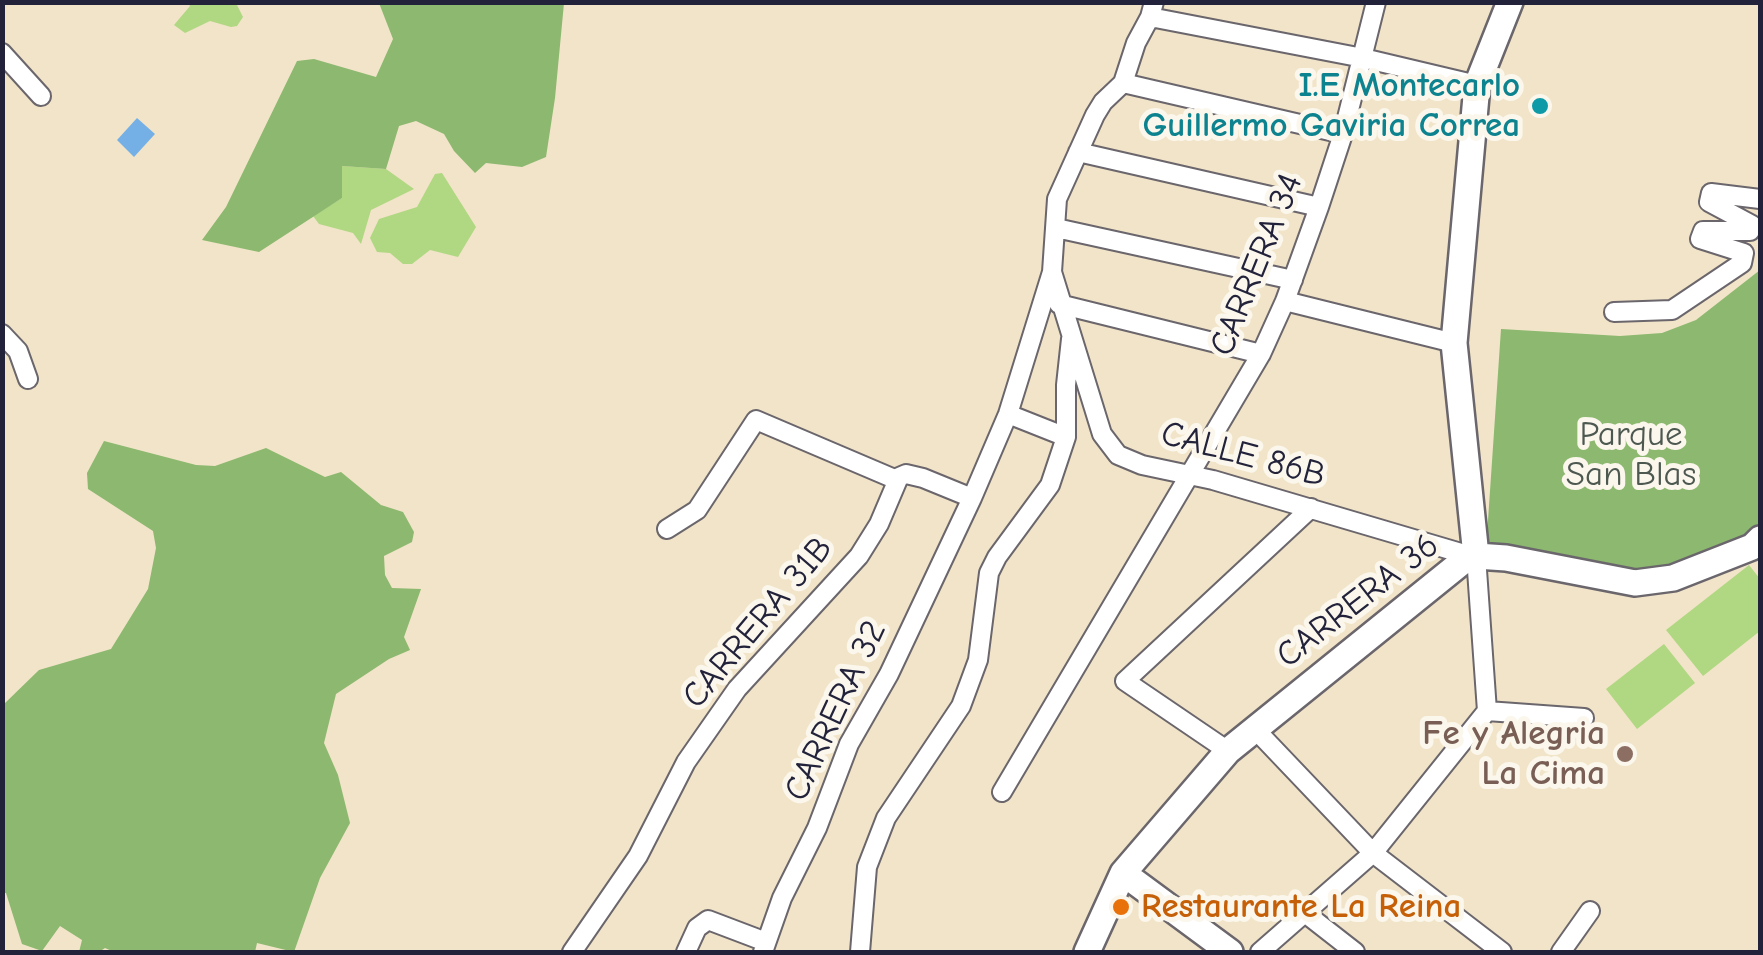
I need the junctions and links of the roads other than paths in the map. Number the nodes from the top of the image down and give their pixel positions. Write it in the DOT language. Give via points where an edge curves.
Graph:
graph roads {
  1 [pos="1376,2"];
  2 [pos="1510,2"];
  3 [pos="1152,10"];
  4 [pos="2,53"];
  5 [pos="1363,58"];
  6 [pos="1123,83"];
  7 [pos="1477,85"];
  8 [pos="41,96"];
  9 [pos="1343,134"];
  10 [pos="1078,152"];
  11 [pos="1760,198"];
  12 [pos="1319,207"];
  13 [pos="1056,228"];
  14 [pos="1052,272"];
  15 [pos="1293,280"];
  16 [pos="1285,301"];
  17 [pos="1059,304"];
  18 [pos="1614,312"];
  19 [pos="2,334"];
  20 [pos="1071,339"];
  21 [pos="1454,343"];
  22 [pos="1260,354"];
  23 [pos="28,379"];
  24 [pos="1008,414"];
  25 [pos="1066,438"];
  26 [pos="1188,474"];
  27 [pos="898,480"];
  28 [pos="972,498"];
  29 [pos="1310,508"];
  30 [pos="666,529"];
  31 [pos="1756,543"];
  32 [pos="1474,556"];
  33 [pos="1487,711"];
  34 [pos="1584,718"];
  35 [pos="1254,728"];
  36 [pos="1228,751"];
  37 [pos="1002,792"];
  38 [pos="1373,853"];
  39 [pos="1123,873"];
  40 [pos="1590,911"];
  41 [pos="1305,913"];
  42 [pos="764,947"];
  43 [pos="572,952"];
  44 [pos="686,952"];
  45 [pos="860,952"];
  46 [pos="1087,952"];
  47 [pos="1230,952"];
  48 [pos="1260,952"];
  49 [pos="1355,952"];
  50 [pos="1502,952"];
  51 [pos="1561,952"];
  1 -- 5 [label="street, CARRERA 34"];
  2 -- 7 [label="main road, CARRERA 36"];
  3 -- 5 [label="street"];
  3 -- 6 [label="street"];
  4 -- 8 [label="street"];
  5 -- 7 [label="street"];
  5 -- 9 [label="street, CARRERA 34"];
  6 -- 9 [label="street"];
  6 -- 10 [label="street" via="1103,102"];
  7 -- 21 [label="main road, CARRERA 36"];
  9 -- 12 [label="street, CARRERA 34"];
  10 -- 12 [label="street"];
  10 -- 13 [label="street" via="1057,199"];
  11 -- 18 [label="street" via="1711,193 1710,202 1752,225 1750,232 1703,231 1700,239 1744,253 1742,263 1672,310"];
  12 -- 15 [label="street, CARRERA 34"];
  13 -- 14 [label="street"];
  13 -- 15 [label="street"];
  14 -- 17 [label="street"];
  14 -- 24 [label="street"];
  15 -- 16 [label="street, CARRERA 34"];
  16 -- 21 [label="street"];
  16 -- 22 [label="street, CARRERA 34"];
  17 -- 20 [label="street"];
  17 -- 22 [label="street"];
  19 -- 23 [label="street"];
  20 -- 25 [label="street"];
  20 -- 26 [label="street, CALLE 86B" via="1102,434 1118,454"];
  21 -- 32 [label="main road, CARRERA 36"];
  22 -- 26 [label="street, CARRERA 34"];
  24 -- 25 [label="street"];
  24 -- 28 [label="street"];
  25 -- 45 [label="street" via="1050,485 988,573 978,660 961,706 886,818 868,868"];
  26 -- 29 [label="street, CALLE 86B"];
  26 -- 37 [label="street, CARRERA 34"];
  27 -- 28 [label="street" via="906,474 923,478"];
  27 -- 30 [label="street" via="756,420 697,510"];
  27 -- 43 [label="street, CARRERA 31B" via="859,556 737,689 686,762 638,856"];
  28 -- 42 [label="street, CARRERA 32" via="850,744"];
  29 -- 32 [label="street, CALLE 86B"];
  29 -- 36 [label="street" via="1125,680"];
  31 -- 32 [label="main road, CALLE 86B" via="1673,578 1635,583"];
  32 -- 33 [label="street"];
  32 -- 35 [label="main road, CARRERA 36"];
  33 -- 34 [label="street"];
  33 -- 38 [label="street"];
  35 -- 36 [label="main road, CARRERA 36"];
  35 -- 38 [label="street"];
  36 -- 39 [label="main road, CARRERA 36"];
  38 -- 41 [label="street"];
  38 -- 50 [label="street"];
  39 -- 46 [label="main road, CARRERA 36"];
  39 -- 47 [label="main road"];
  40 -- 51 [label="street"];
  41 -- 48 [label="street"];
  41 -- 49 [label="street"];
  42 -- 44 [label="street" via="708,920"];
}
